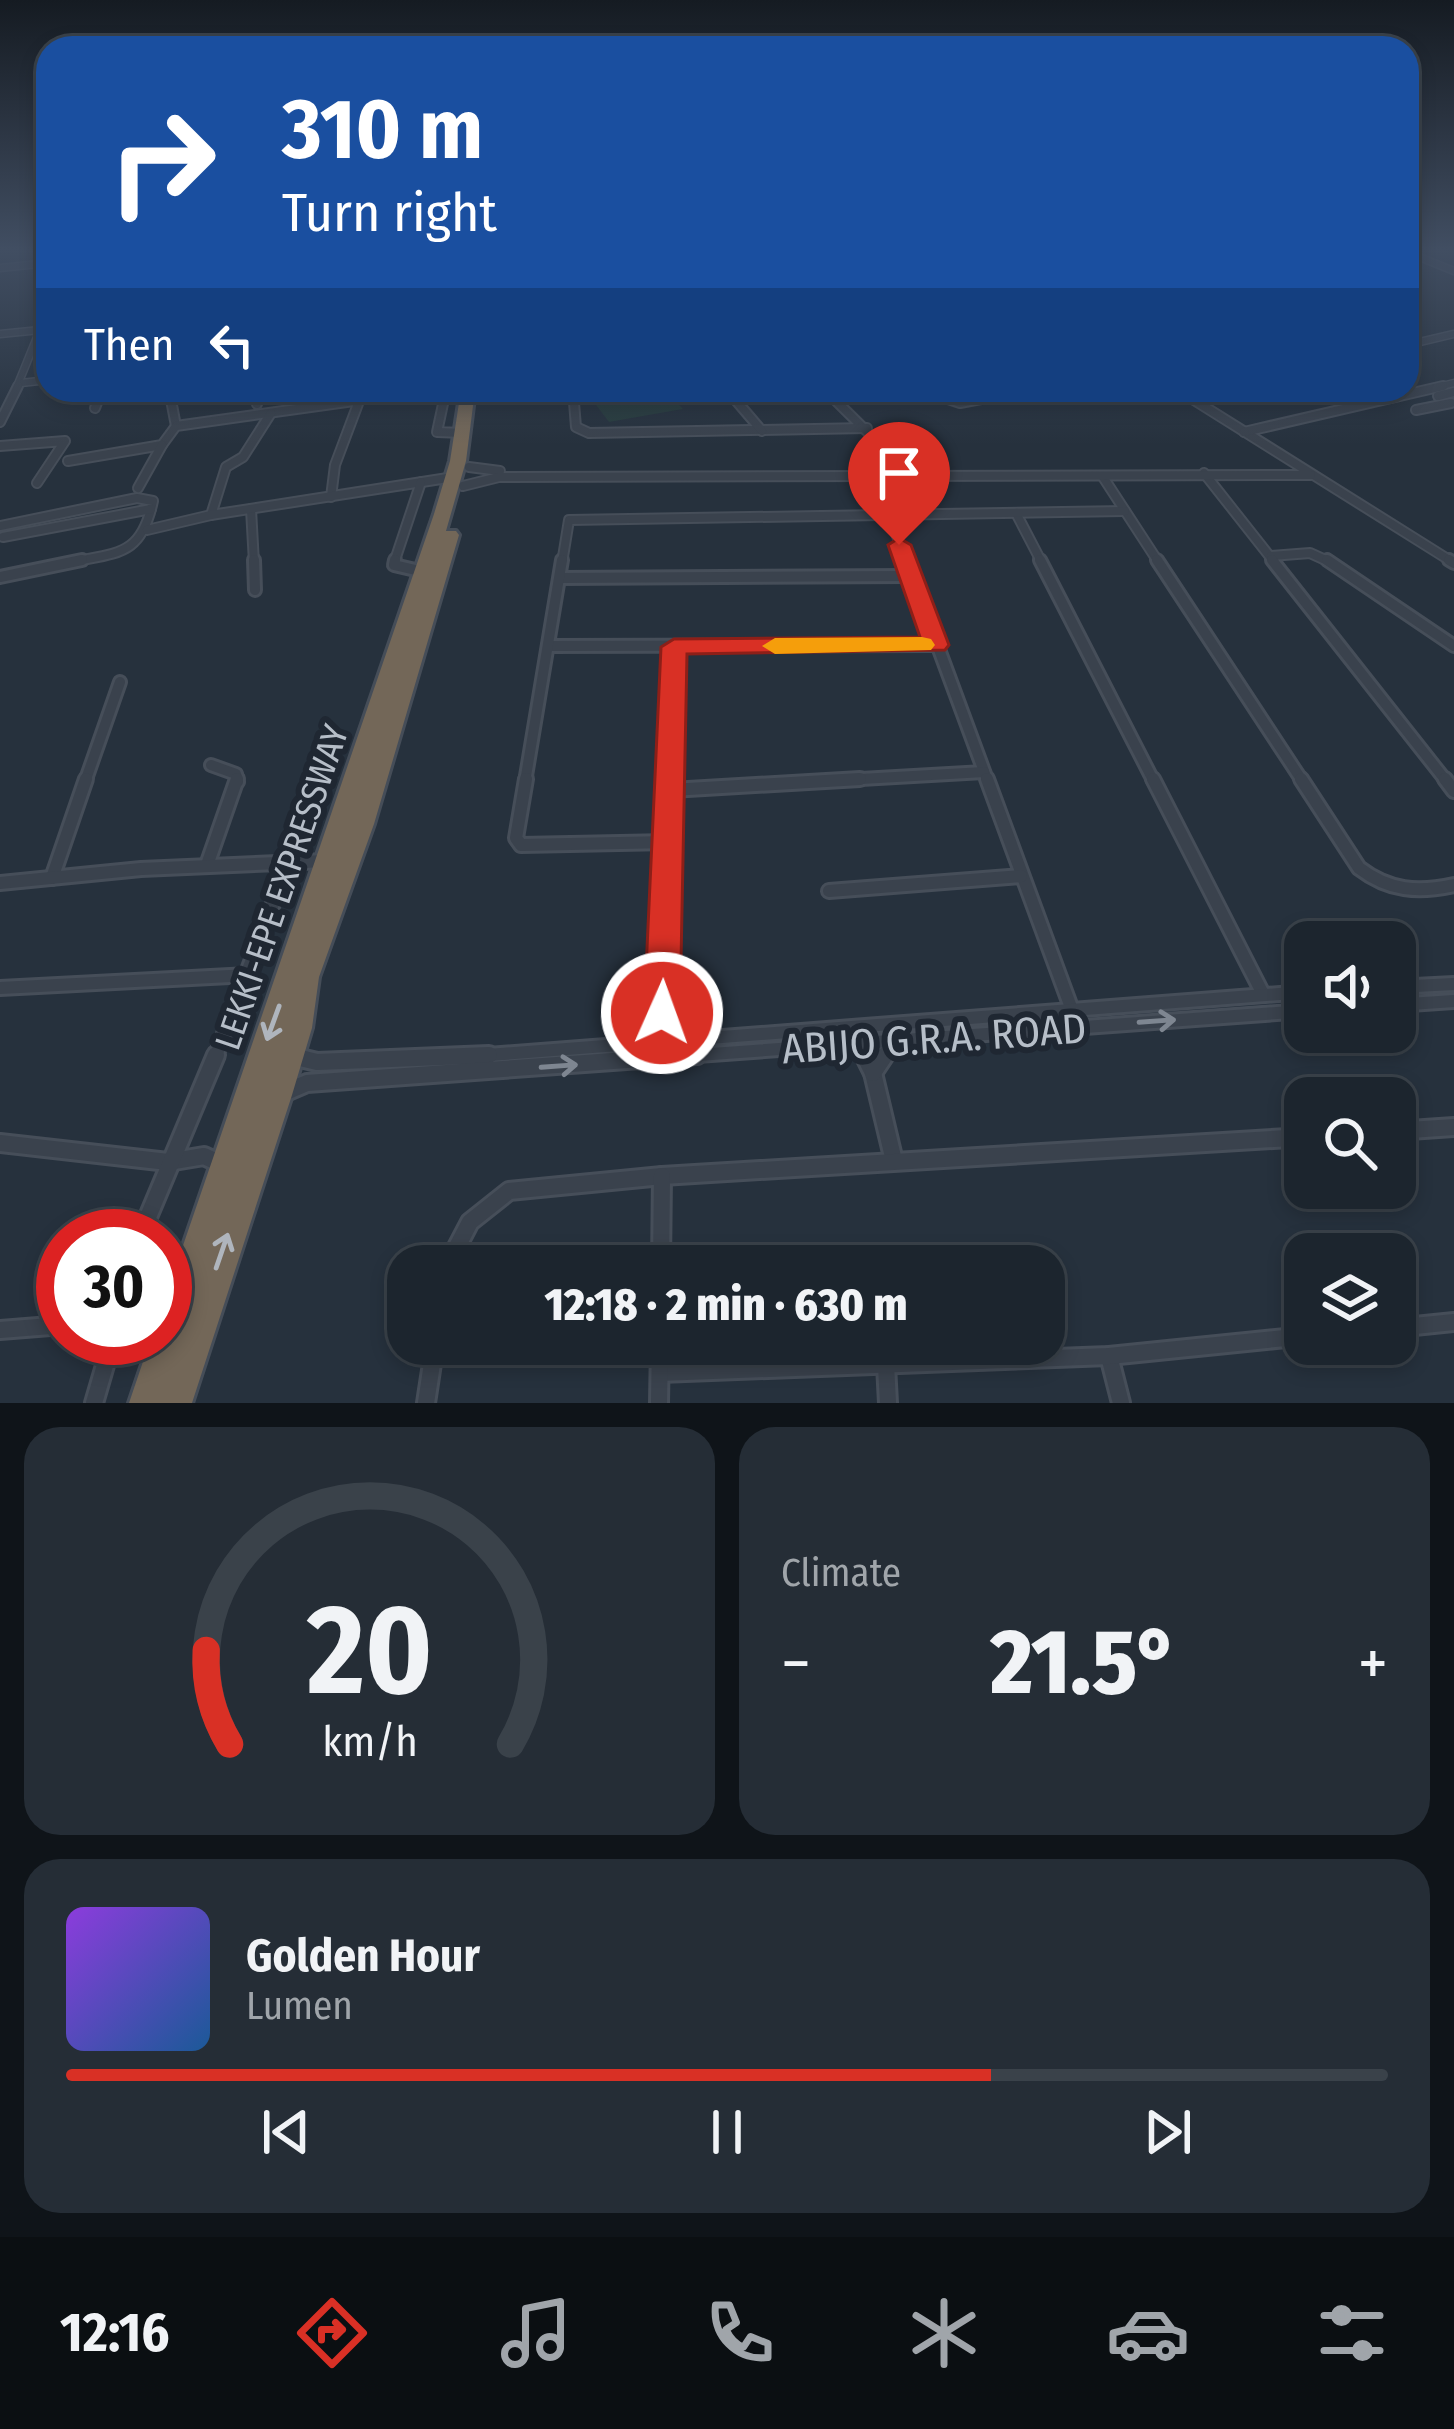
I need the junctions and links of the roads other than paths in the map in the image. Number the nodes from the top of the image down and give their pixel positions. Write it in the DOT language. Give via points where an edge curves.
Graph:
graph roads {
  1 [pos="36,330"];
  2 [pos="0,334"];
  3 [pos="1454,334"];
  4 [pos="1419,342"];
  5 [pos="36,348"];
  6 [pos="36,381"];
  7 [pos="21,383"];
  8 [pos="1454,383"];
  9 [pos="1426,390"];
  10 [pos="1419,392"];
  11 [pos="1453,400"];
  12 [pos="98,402"];
  13 [pos="171,402"];
  14 [pos="346,402"];
  15 [pos="355,402"];
  16 [pos="443,402"];
  17 [pos="466,402"];
  18 [pos="478,402"];
  19 [pos="574,402"];
  20 [pos="737,402"];
  21 [pos="837,402"];
  22 [pos="1198,402"];
  23 [pos="1374,402"];
  24 [pos="95,408"];
  25 [pos="1416,410"];
  26 [pos="271,412"];
  27 [pos="0,422"];
  28 [pos="176,426"];
  29 [pos="866,428"];
  30 [pos="762,431"];
  31 [pos="1244,432"];
  32 [pos="463,433"];
  33 [pos="163,445"];
  34 [pos="0,446"];
  35 [pos="68,461"];
  36 [pos="1306,472"];
  37 [pos="911,474"];
  38 [pos="1205,474"];
  39 [pos="462,477"];
  40 [pos="1103,477"];
  41 [pos="421,482"];
  42 [pos="37,483"];
  43 [pos="138,488"];
  44 [pos="332,497"];
  45 [pos="251,509"];
  46 [pos="1125,511"];
  47 [pos="1016,513"];
  48 [pos="211,514"];
  49 [pos="413,514"];
  50 [pos="443,514"];
  51 [pos="889,515"];
  52 [pos="147,530"];
  53 [pos="2,532"];
  54 [pos="1271,556"];
  55 [pos="1454,563"];
  56 [pos="424,572"];
  57 [pos="910,576"];
  58 [pos="0,577"];
  59 [pos="560,578"];
  60 [pos="255,590"];
  61 [pos="936,645"];
  62 [pos="548,646"];
  63 [pos="1454,646"];
  64 [pos="674,647"];
  65 [pos="398,678"];
  66 [pos="120,682"];
  67 [pos="211,765"];
  68 [pos="984,772"];
  69 [pos="671,790"];
  70 [pos="1454,791"];
  71 [pos="669,842"];
  72 [pos="289,861"];
  73 [pos="329,861"];
  74 [pos="207,865"];
  75 [pos="1021,876"];
  76 [pos="52,878"];
  77 [pos="0,883"];
  78 [pos="1454,885"];
  79 [pos="830,892"];
  80 [pos="249,975"];
  81 [pos="1454,984"];
  82 [pos="1416,987"];
  83 [pos="0,988"];
  84 [pos="1284,993"];
  85 [pos="1262,994"];
  86 [pos="1454,1001"];
  87 [pos="1416,1004"];
  88 [pos="1072,1010"];
  89 [pos="662,1013"];
  90 [pos="1284,1013"];
  91 [pos="895,1041"];
  92 [pos="646,1042"];
  93 [pos="857,1042"];
  94 [pos="685,1049"];
  95 [pos="288,1055"];
  96 [pos="646,1060"];
  97 [pos="873,1073"];
  98 [pos="277,1095"];
  99 [pos="1454,1126"];
  100 [pos="1416,1129"];
  101 [pos="1284,1138"];
  102 [pos="0,1143"];
  103 [pos="895,1161"];
  104 [pos="168,1162"];
  105 [pos="662,1176"];
  106 [pos="222,1178"];
  107 [pos="150,1209"];
  108 [pos="454,1245"];
  109 [pos="661,1245"];
  110 [pos="192,1263"];
  111 [pos="1454,1322"];
  112 [pos="1416,1326"];
  113 [pos="36,1327"];
  114 [pos="0,1330"];
  115 [pos="1284,1338"];
  116 [pos="1109,1355"];
  117 [pos="1065,1357"];
  118 [pos="106,1365"];
  119 [pos="158,1365"];
  120 [pos="432,1365"];
  121 [pos="660,1365"];
  122 [pos="886,1365"];
  123 [pos="660,1373"];
  124 [pos="94,1403"];
  125 [pos="148,1403"];
  126 [pos="174,1403"];
  127 [pos="426,1403"];
  128 [pos="659,1403"];
  129 [pos="888,1403"];
  130 [pos="1121,1403"];
  1 -- 2 [label="street"];
  3 -- 4 [label="street"];
  5 -- 7 [label="street"];
  6 -- 7 [label="street"];
  7 -- 27 [label="street"];
  8 -- 9 [label="street"];
  9 -- 10 [label="street"];
  9 -- 11 [label="street"];
  11 -- 25 [label="street"];
  12 -- 24 [label="street"];
  13 -- 28 [label="street"];
  14 -- 26 [label="street"];
  15 -- 44 [label="street"];
  16 -- 32 [label="street" via="437,432"];
  17 -- 32 [label="highway, LEKKI-EPE EXPRESSWAY"];
  18 -- 39 [label="highway, LEKKI-EPE EXPRESSWAY"];
  19 -- 30 [label="street" via="576,428 589,433"];
  20 -- 30 [label="street"];
  21 -- 29 [label="street"];
  22 -- 31 [label="street"];
  23 -- 31 [label="street"];
  26 -- 28 [label="street"];
  26 -- 48 [label="street" via="243,457 226,467"];
  28 -- 33 [label="street"];
  29 -- 30 [label="street"];
  29 -- 37 [label="street"];
  31 -- 36 [label="street"];
  32 -- 39 [label="highway, LEKKI-EPE EXPRESSWAY"];
  33 -- 35 [label="street"];
  33 -- 43 [label="street"];
  34 -- 42 [label="street" via="64,441"];
  36 -- 38 [label="street"];
  36 -- 55 [label="street"];
  37 -- 38 [label="street"];
  37 -- 39 [label="street"];
  37 -- 39 [label="street"];
  37 -- 40 [label="street"];
  38 -- 40 [label="street"];
  38 -- 54 [label="street"];
  39 -- 41 [label="street"];
  39 -- 50 [label="highway, LEKKI-EPE EXPRESSWAY"];
  39 -- 65 [label="highway, LEKKI-EPE EXPRESSWAY"];
  40 -- 46 [label="street"];
  41 -- 44 [label="street"];
  41 -- 49 [label="street"];
  44 -- 45 [label="street"];
  45 -- 48 [label="street"];
  45 -- 60 [label="street"];
  46 -- 47 [label="street"];
  46 -- 78 [label="street" via="1359,868 1410,892"];
  47 -- 51 [label="street"];
  47 -- 85 [label="street"];
  48 -- 52 [label="street"];
  49 -- 50 [label="street"];
  49 -- 56 [label="street" via="394,565"];
  50 -- 56 [label="highway, LEKKI-EPE EXPRESSWAY"];
  51 -- 57 [label="street"];
  51 -- 59 [label="street" via="574,519 566,525"];
  52 -- 53 [label="street" via="151,509"];
  52 -- 58 [label="street" via="130,550"];
  54 -- 63 [label="street" via="1326,559"];
  54 -- 70 [label="street"];
  56 -- 65 [label="highway, LEKKI-EPE EXPRESSWAY"];
  57 -- 59 [label="street"];
  57 -- 61 [label="street"];
  59 -- 62 [label="street"];
  61 -- 64 [label="street"];
  61 -- 68 [label="street"];
  62 -- 64 [label="street"];
  62 -- 71 [label="street" via="516,838 534,848"];
  64 -- 69 [label="street"];
  65 -- 73 [label="highway, LEKKI-EPE EXPRESSWAY"];
  65 -- 95 [label="highway, LEKKI-EPE EXPRESSWAY" via="362,824 306,977"];
  66 -- 76 [label="street"];
  67 -- 74 [label="street" via="238,782"];
  68 -- 69 [label="street"];
  68 -- 75 [label="street"];
  69 -- 71 [label="street"];
  71 -- 89 [label="street"];
  72 -- 73 [label="street"];
  72 -- 74 [label="street"];
  72 -- 80 [label="street"];
  73 -- 106 [label="highway, LEKKI-EPE EXPRESSWAY, one-way"];
  74 -- 76 [label="street"];
  75 -- 79 [label="street"];
  75 -- 88 [label="street"];
  76 -- 77 [label="street"];
  80 -- 83 [label="street"];
  80 -- 104 [label="street"];
  81 -- 82 [label="street"];
  84 -- 85 [label="street, ABIJO G.R.A. ROAD"];
  85 -- 88 [label="street, ABIJO G.R.A. ROAD"];
  86 -- 87 [label="street"];
  88 -- 94 [label="street, ABIJO G.R.A. ROAD"];
  89 -- 92 [label="street"];
  89 -- 94 [label="street"];
  91 -- 90 [label="street, ABIJO G.R.A. ROAD, one-way"];
  91 -- 93 [label="street, ABIJO G.R.A. ROAD"];
  91 -- 97 [label="street"];
  92 -- 94 [label="street, ABIJO G.R.A. ROAD"];
  92 -- 95 [label="street, ABIJO G.R.A. ROAD" via="422,1060"];
  92 -- 96 [label="street"];
  93 -- 94 [label="street, ABIJO G.R.A. ROAD"];
  93 -- 97 [label="street"];
  94 -- 96 [label="street, ABIJO G.R.A. ROAD"];
  95 -- 98 [label="highway, LEKKI-EPE EXPRESSWAY"];
  98 -- 96 [label="street, ABIJO G.R.A. ROAD, one-way" via="307,1083"];
  97 -- 103 [label="street"];
  126 -- 98 [label="highway, LEKKI-EPE EXPRESSWAY, one-way"];
  99 -- 100 [label="street"];
  101 -- 103 [label="street"];
  102 -- 104 [label="street"];
  103 -- 105 [label="street"];
  104 -- 106 [label="street" via="204,1156 217,1162"];
  104 -- 107 [label="street"];
  105 -- 108 [label="street" via="494,1196"];
  105 -- 109 [label="street"];
  106 -- 110 [label="highway, LEKKI-EPE EXPRESSWAY"];
  111 -- 112 [label="street"];
  113 -- 114 [label="street"];
  115 -- 116 [label="street"];
  116 -- 117 [label="street"];
  116 -- 130 [label="street"];
  118 -- 124 [label="street"];
  119 -- 125 [label="highway, LEKKI-EPE EXPRESSWAY"];
  120 -- 127 [label="street"];
  121 -- 123 [label="street"];
  122 -- 123 [label="street"];
  122 -- 129 [label="street"];
  123 -- 128 [label="street"];
}
